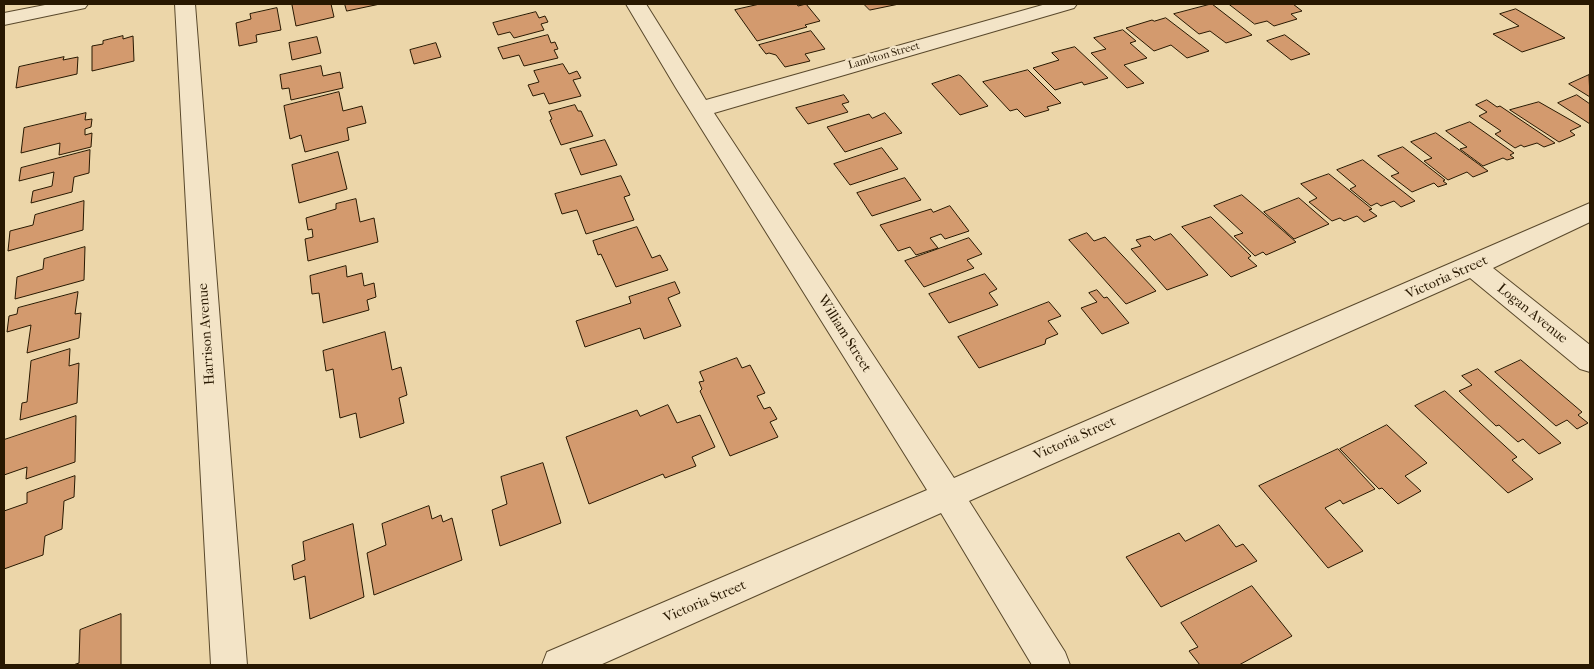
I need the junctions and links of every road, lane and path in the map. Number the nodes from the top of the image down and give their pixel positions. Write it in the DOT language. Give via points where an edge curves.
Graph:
graph roads {
  1 [pos="78,4"];
  2 [pos="185,4"];
  3 [pos="636,4"];
  4 [pos="1068,4"];
  5 [pos="4,20"];
  6 [pos="701,109"];
  7 [pos="1590,212"];
  8 [pos="1473,266"];
  9 [pos="1590,362"];
  10 [pos="948,496"];
  11 [pos="229,665"];
  12 [pos="560,665"];
  13 [pos="1052,665"];
  1 -- 5 [label="street"];
  2 -- 11 [label="street, Harrison Avenue"];
  3 -- 6 [label="street, William Street"];
  4 -- 6 [label="street, Lambton Street"];
  6 -- 10 [label="street, William Street"];
  7 -- 8 [label="street, Victoria Street"];
  8 -- 9 [label="street, Logan Avenue"];
  8 -- 10 [label="street, Victoria Street"];
  10 -- 12 [label="street, Victoria Street"];
  10 -- 13 [label="street, William Street"];
}
